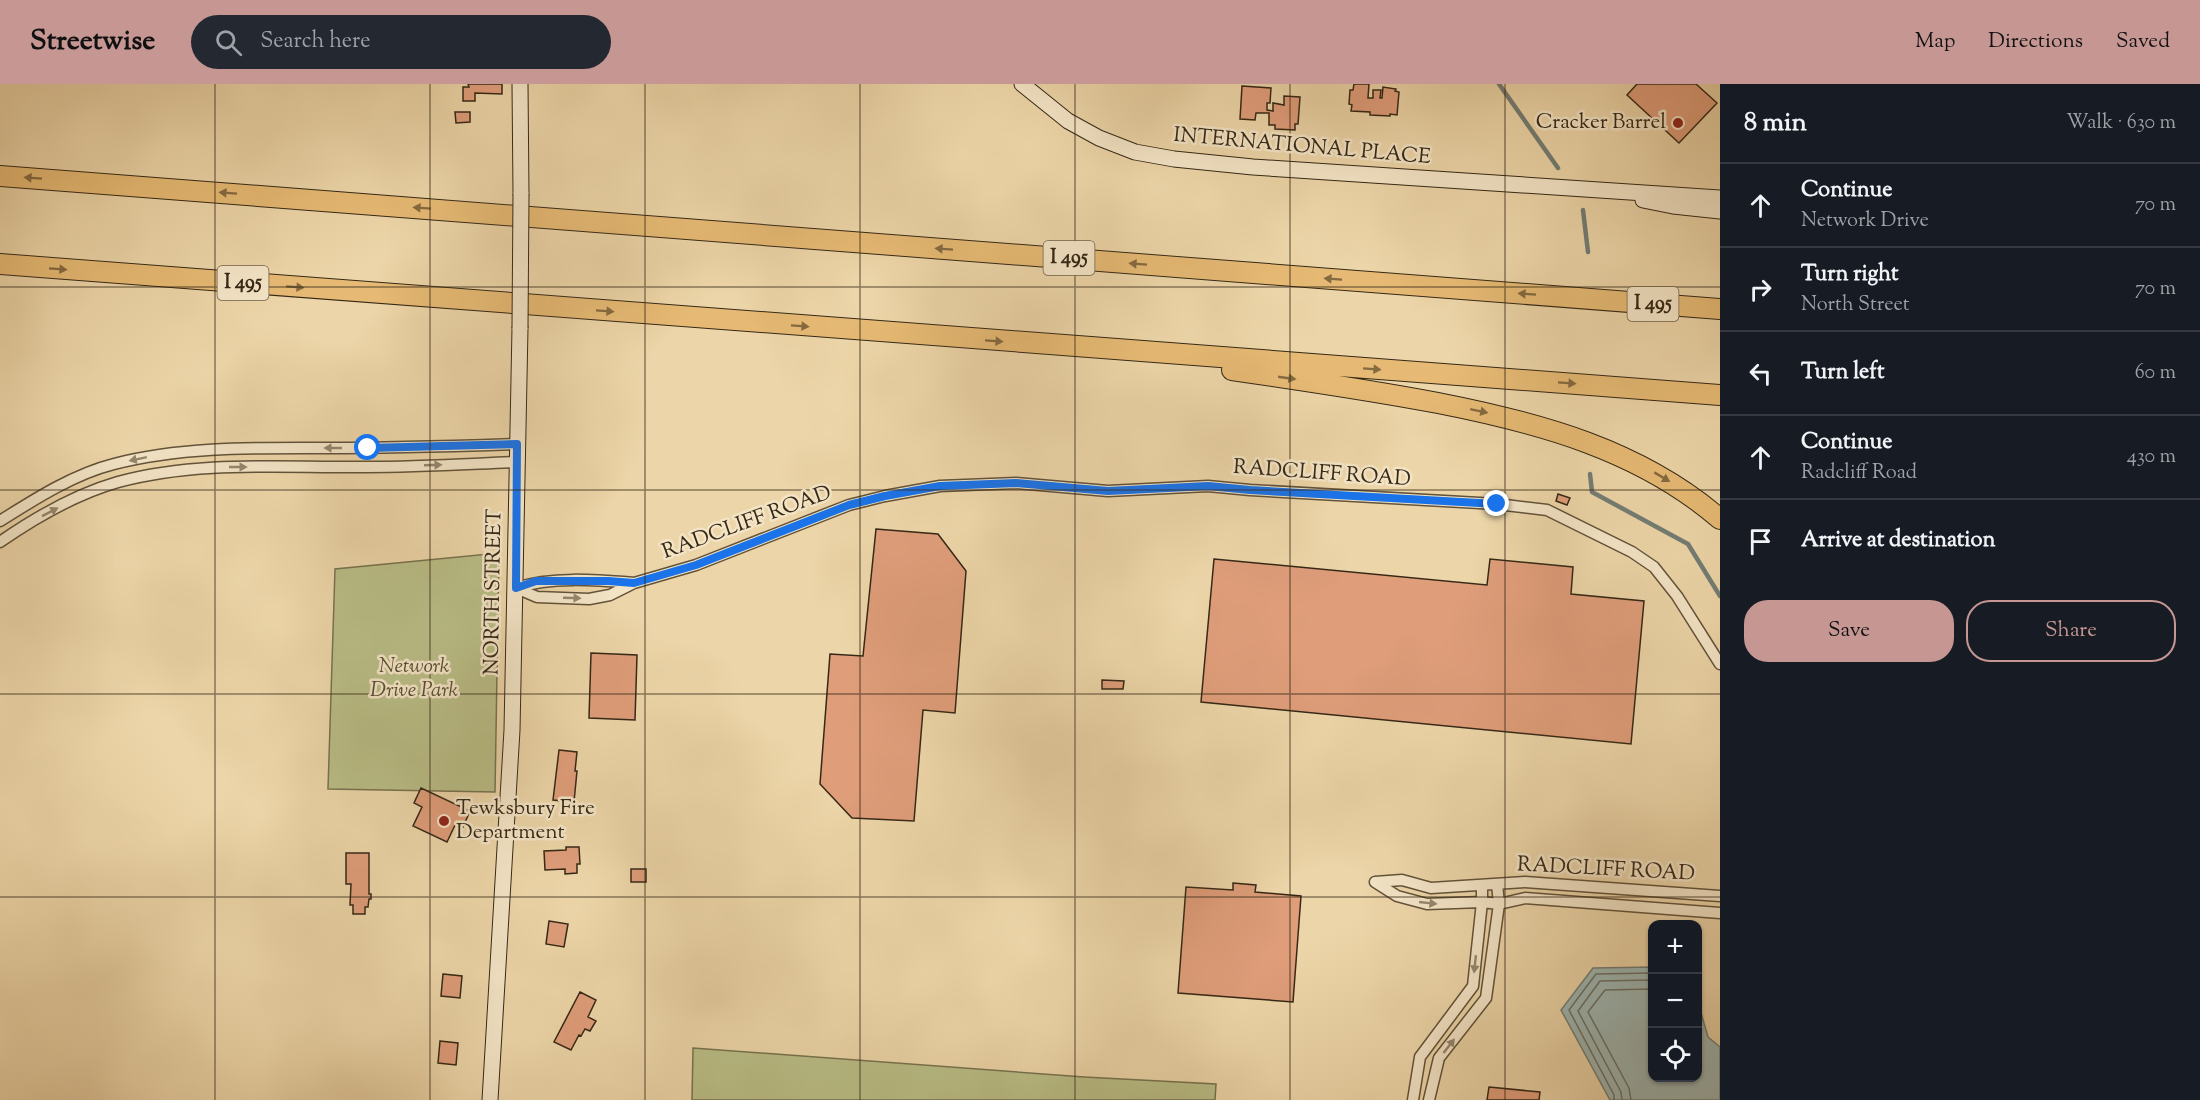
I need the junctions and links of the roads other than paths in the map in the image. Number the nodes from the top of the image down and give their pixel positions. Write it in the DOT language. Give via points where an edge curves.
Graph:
graph roads {
  1 [pos="520,84"];
  2 [pos="1022,84"];
  3 [pos="0,176"];
  4 [pos="1599,190"];
  5 [pos="1720,198"];
  6 [pos="1720,211"];
  7 [pos="0,264"];
  8 [pos="1720,309"];
  9 [pos="1063,346"];
  10 [pos="1720,395"];
  11 [pos="517,444"];
  12 [pos="517,462"];
  13 [pos="1720,519"];
  14 [pos="0,521"];
  15 [pos="0,542"];
  16 [pos="634,583"];
  17 [pos="516,588"];
  18 [pos="1720,664"];
  19 [pos="1497,884"];
  20 [pos="1482,885"];
  21 [pos="1640,891"];
  22 [pos="1720,896"];
  23 [pos="1482,902"];
  24 [pos="1499,904"];
  25 [pos="1639,907"];
  26 [pos="1720,913"];
  27 [pos="490,1100"];
  28 [pos="1413,1100"];
  29 [pos="1429,1100"];
  1 -- 11 [label="main road, NORTH STREET, bridge"];
  2 -- 4 [label="main road, INTERNATIONAL PLACE" via="1068,121 1099,138 1144,154 1253,167"];
  8 -- 3 [label="highway, I 495, one-way"];
  4 -- 5 [label="main road, INTERNATIONAL PLACE"];
  4 -- 6 [label="main road, INTERNATIONAL PLACE" via="1673,207"];
  7 -- 9 [label="highway, I 495, one-way"];
  9 -- 10 [label="highway, I 495, one-way"];
  9 -- 13 [label="highway, one-way" via="1409,397 1523,422 1625,457 1672,483"];
  11 -- 12 [label="main road, NORTH STREET"];
  11 -- 14 [label="street, one-way" via="220,449 157,455 90,472"];
  15 -- 12 [label="street, one-way" via="32,520 78,498 160,473 221,466"];
  12 -- 17 [label="main road, NORTH STREET"];
  16 -- 17 [label="street" via="536,581"];
  17 -- 16 [label="street, RADCLIFF ROAD, one-way" via="537,597 589,599 610,595"];
  16 -- 18 [label="street, RADCLIFF ROAD" via="696,565 849,505 940,486 1016,483 1108,491 1208,486 1514,505 1556,513 1647,562 1670,587"];
  17 -- 27 [label="main road, NORTH STREET" via="512,730"];
  19 -- 20 [label="street, RADCLIFF ROAD"];
  19 -- 21 [label="street, RADCLIFF ROAD" via="1526,882"];
  19 -- 24 [label="street"];
  20 -- 23 [label="street"];
  20 -- 23 [label="street, RADCLIFF ROAD, one-way" via="1431,888 1402,880 1375,882 1396,896 1427,904"];
  21 -- 22 [label="street, RADCLIFF ROAD"];
  21 -- 25 [label="street"];
  23 -- 24 [label="street, RADCLIFF ROAD"];
  23 -- 28 [label="street, one-way" via="1473,986 1419,1057"];
  24 -- 25 [label="street, RADCLIFF ROAD" via="1525,898"];
  29 -- 24 [label="street, one-way" via="1439,1058 1486,998"];
  25 -- 26 [label="street, RADCLIFF ROAD"];
}
